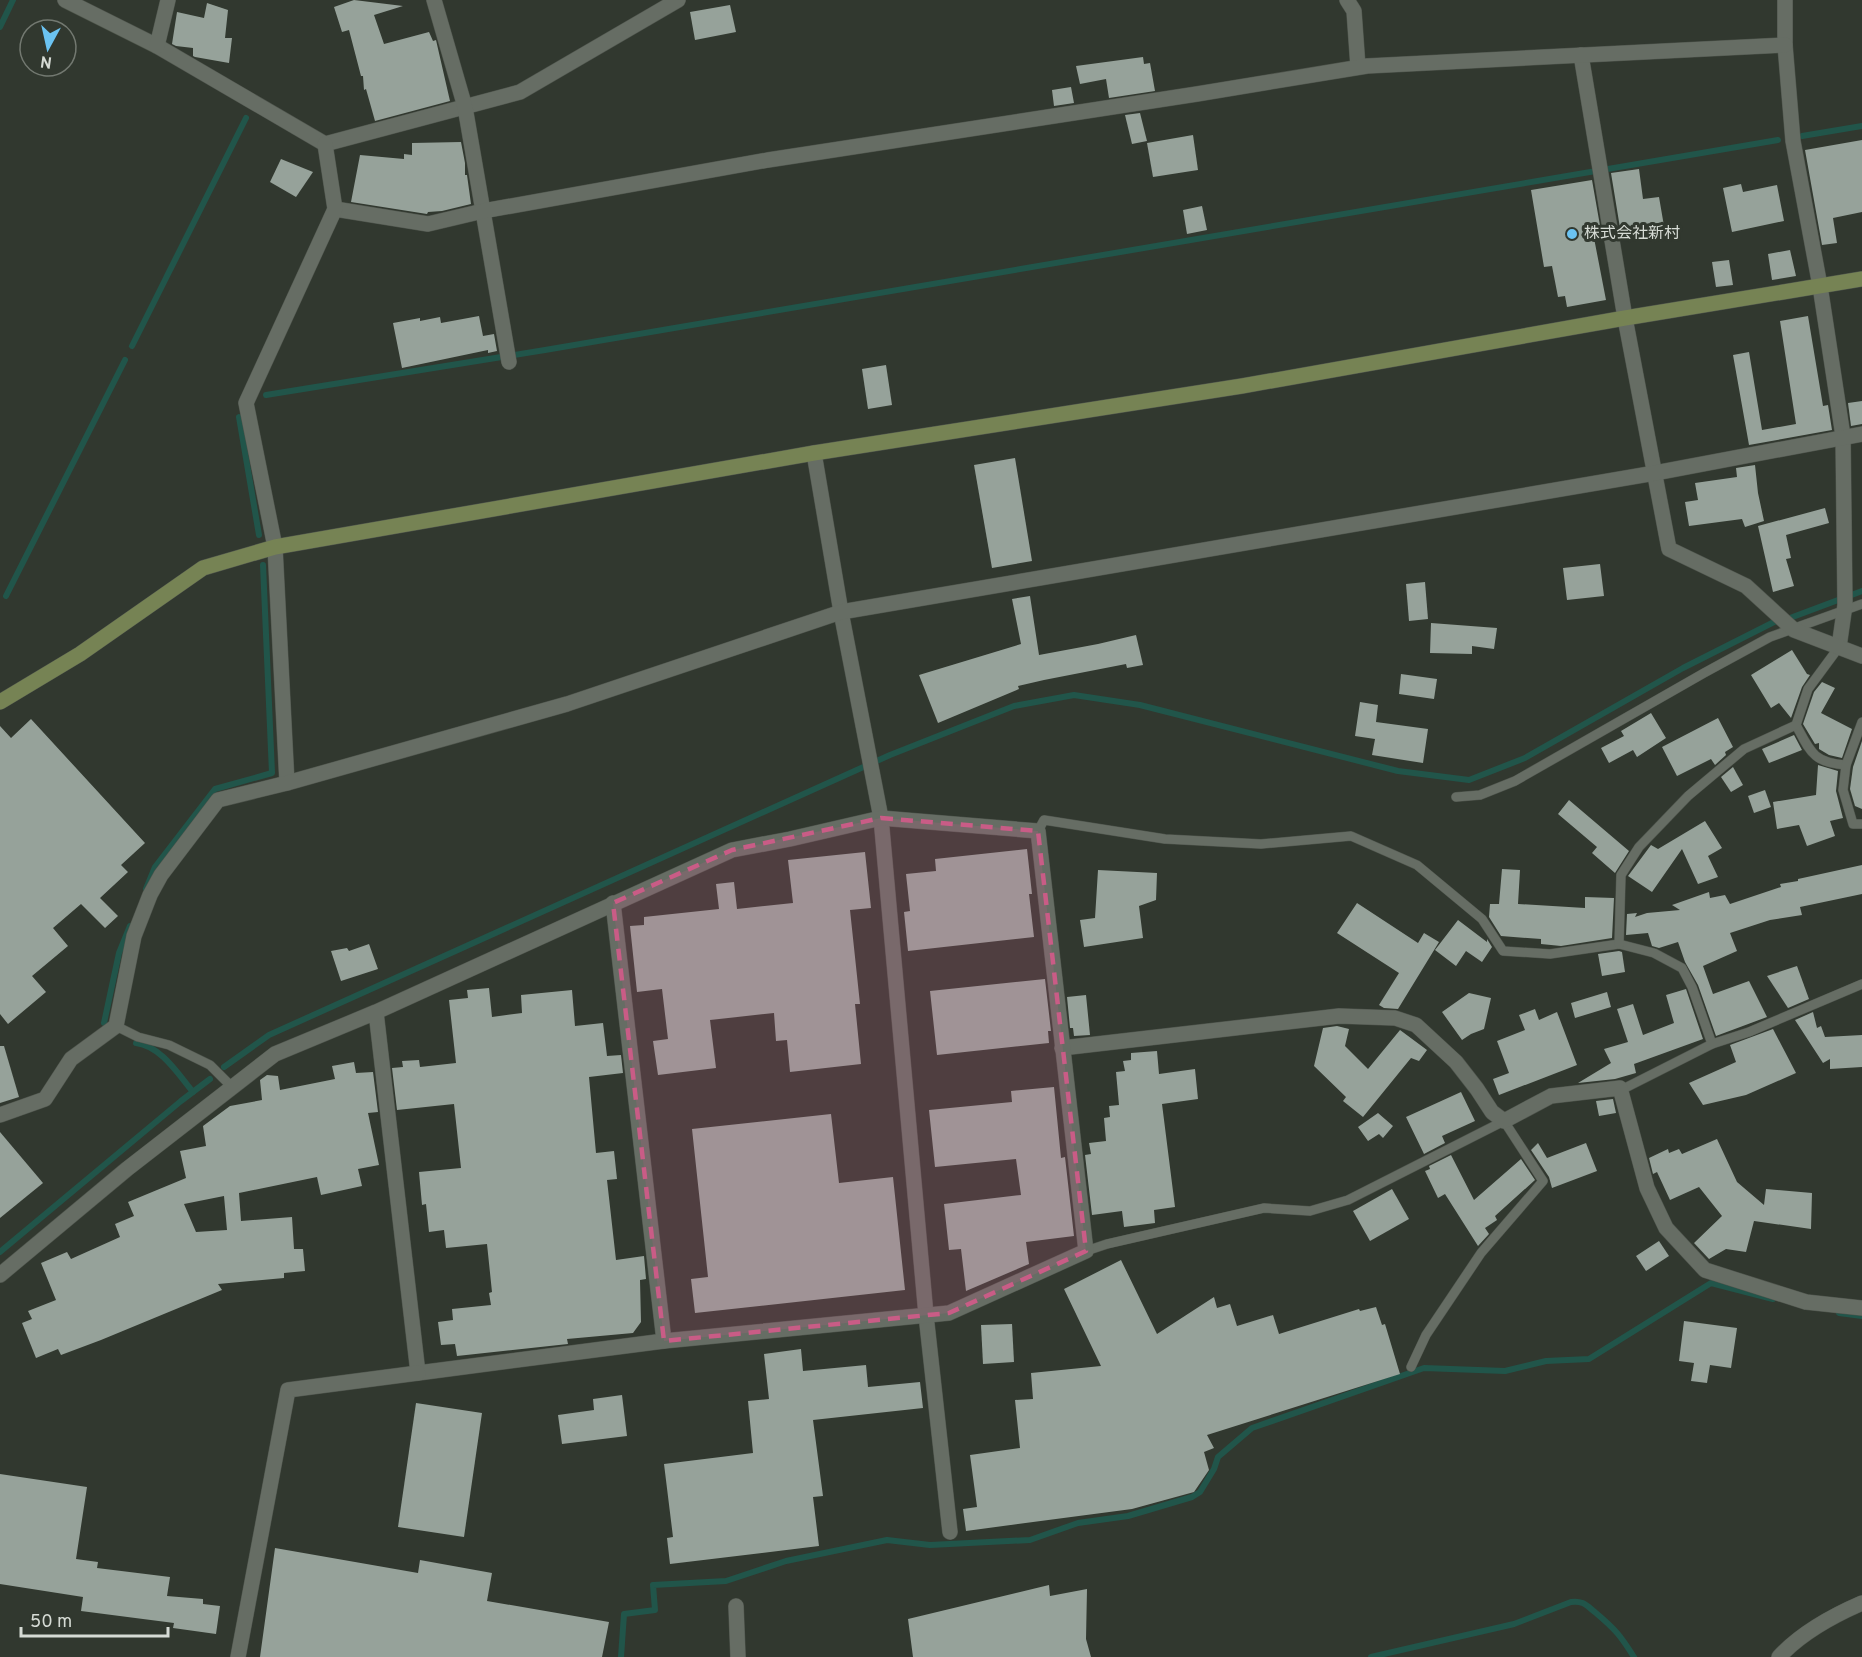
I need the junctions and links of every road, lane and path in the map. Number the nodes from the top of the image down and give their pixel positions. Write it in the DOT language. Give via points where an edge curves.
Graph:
graph roads {
  1 [pos="65,0"];
  2 [pos="168,0"];
  3 [pos="434,0"];
  4 [pos="678,0"];
  5 [pos="1347,0"];
  6 [pos="1785,0"];
  7 [pos="1785,45"];
  8 [pos="157,46"];
  9 [pos="1581,55"];
  10 [pos="1358,67"];
  11 [pos="465,107"];
  12 [pos="325,144"];
  13 [pos="335,210"];
  14 [pos="483,211"];
  15 [pos="1862,279"];
  16 [pos="1820,286"];
  17 [pos="1625,318"];
  18 [pos="508,357"];
  19 [pos="1862,434"];
  20 [pos="1843,436"];
  21 [pos="814,453"];
  22 [pos="1656,473"];
  23 [pos="275,547"];
  24 [pos="1862,604"];
  25 [pos="1845,608"];
  26 [pos="842,612"];
  27 [pos="1791,628"];
  28 [pos="1839,647"];
  29 [pos="1862,656"];
  30 [pos="0,702"];
  31 [pos="1862,722"];
  32 [pos="1796,725"];
  33 [pos="1846,765"];
  34 [pos="287,783"];
  35 [pos="1456,797"];
  36 [pos="881,818"];
  37 [pos="1862,824"];
  38 [pos="1038,831"];
  39 [pos="614,903"];
  40 [pos="1619,944"];
  41 [pos="1862,984"];
  42 [pos="376,1012"];
  43 [pos="116,1026"];
  44 [pos="1712,1044"];
  45 [pos="1062,1048"];
  46 [pos="232,1088"];
  47 [pos="1620,1088"];
  48 [pos="0,1115"];
  49 [pos="1504,1121"];
  50 [pos="1086,1251"];
  51 [pos="0,1275"];
  52 [pos="1862,1308"];
  53 [pos="926,1315"];
  54 [pos="664,1341"];
  55 [pos="1411,1367"];
  56 [pos="418,1373"];
  57 [pos="951,1532"];
  58 [pos="1862,1603"];
  59 [pos="736,1606"];
  60 [pos="238,1657"];
  61 [pos="738,1657"];
  62 [pos="1779,1657"];
  1 -- 8 [label="street"];
  2 -- 8 [label="street"];
  3 -- 11 [label="street"];
  4 -- 11 [label="street" via="520,92"];
  5 -- 10 [label="street" via="1354,11"];
  6 -- 7 [label="street"];
  7 -- 9 [label="street"];
  7 -- 16 [label="street" via="1793,141"];
  8 -- 12 [label="street"];
  9 -- 10 [label="street"];
  9 -- 17 [label="street"];
  10 -- 14 [label="street" via="768,160"];
  11 -- 12 [label="street"];
  11 -- 14 [label="street"];
  12 -- 13 [label="street"];
  13 -- 14 [label="street" via="428,224"];
  13 -- 23 [label="street" via="246,403"];
  14 -- 18 [label="street"];
  15 -- 16 [label="street"];
  16 -- 17 [label="street"];
  16 -- 20 [label="street"];
  17 -- 21 [label="street" via="1230,388"];
  17 -- 22 [label="street"];
  19 -- 20 [label="street"];
  20 -- 22 [label="street"];
  20 -- 25 [label="street"];
  21 -- 23 [label="street"];
  21 -- 26 [label="street"];
  22 -- 26 [label="street"];
  22 -- 27 [label="street" via="1669,549 1746,586"];
  23 -- 30 [label="street" via="202,568 80,654"];
  23 -- 34 [label="street"];
  24 -- 25 [label="lane"];
  25 -- 27 [label="lane"];
  25 -- 28 [label="street"];
  26 -- 34 [label="street" via="567,704"];
  26 -- 36 [label="street"];
  27 -- 28 [label="street"];
  27 -- 35 [label="lane" via="1515,781 1480,795"];
  28 -- 29 [label="street"];
  28 -- 32 [label="lane" via="1808,689"];
  31 -- 33 [label="lane"];
  32 -- 33 [label="lane" via="1811,754 1831,764"];
  32 -- 40 [label="lane" via="1744,749 1688,796 1640,847 1622,875"];
  33 -- 37 [label="lane" via="1843,790 1853,824"];
  34 -- 43 [label="street" via="218,800 161,875 134,936"];
  36 -- 38 [label="street"];
  36 -- 39 [label="street" via="732,850"];
  36 -- 53 [label="street"];
  38 -- 40 [label="lane" via="1044,820 1165,839 1261,844 1351,836 1417,865 1482,919 1503,951 1551,954"];
  38 -- 45 [label="street"];
  39 -- 42 [label="street"];
  39 -- 54 [label="street"];
  40 -- 44 [label="lane" via="1654,954 1682,968"];
  41 -- 44 [label="lane"];
  42 -- 46 [label="street" via="275,1054"];
  42 -- 56 [label="street"];
  43 -- 46 [label="lane" via="210,1065"];
  43 -- 48 [label="street" via="71,1059 45,1100"];
  44 -- 47 [label="lane"];
  45 -- 49 [label="street" via="1340,1016 1395,1018 1416,1024 1456,1062 1492,1112"];
  45 -- 50 [label="street"];
  46 -- 51 [label="street"];
  47 -- 49 [label="street" via="1551,1095"];
  47 -- 52 [label="street" via="1647,1188 1666,1228 1705,1270 1806,1302"];
  49 -- 50 [label="lane" via="1348,1200 1310,1211 1264,1208"];
  49 -- 55 [label="lane" via="1543,1181 1481,1253 1426,1335"];
  50 -- 53 [label="street" via="949,1312"];
  53 -- 54 [label="street"];
  53 -- 57 [label="street"];
  54 -- 56 [label="street"];
  56 -- 60 [label="street" via="288,1390"];
  58 -- 62 [label="street" via="1837,1614"];
  59 -- 61 [label="street"];
}
